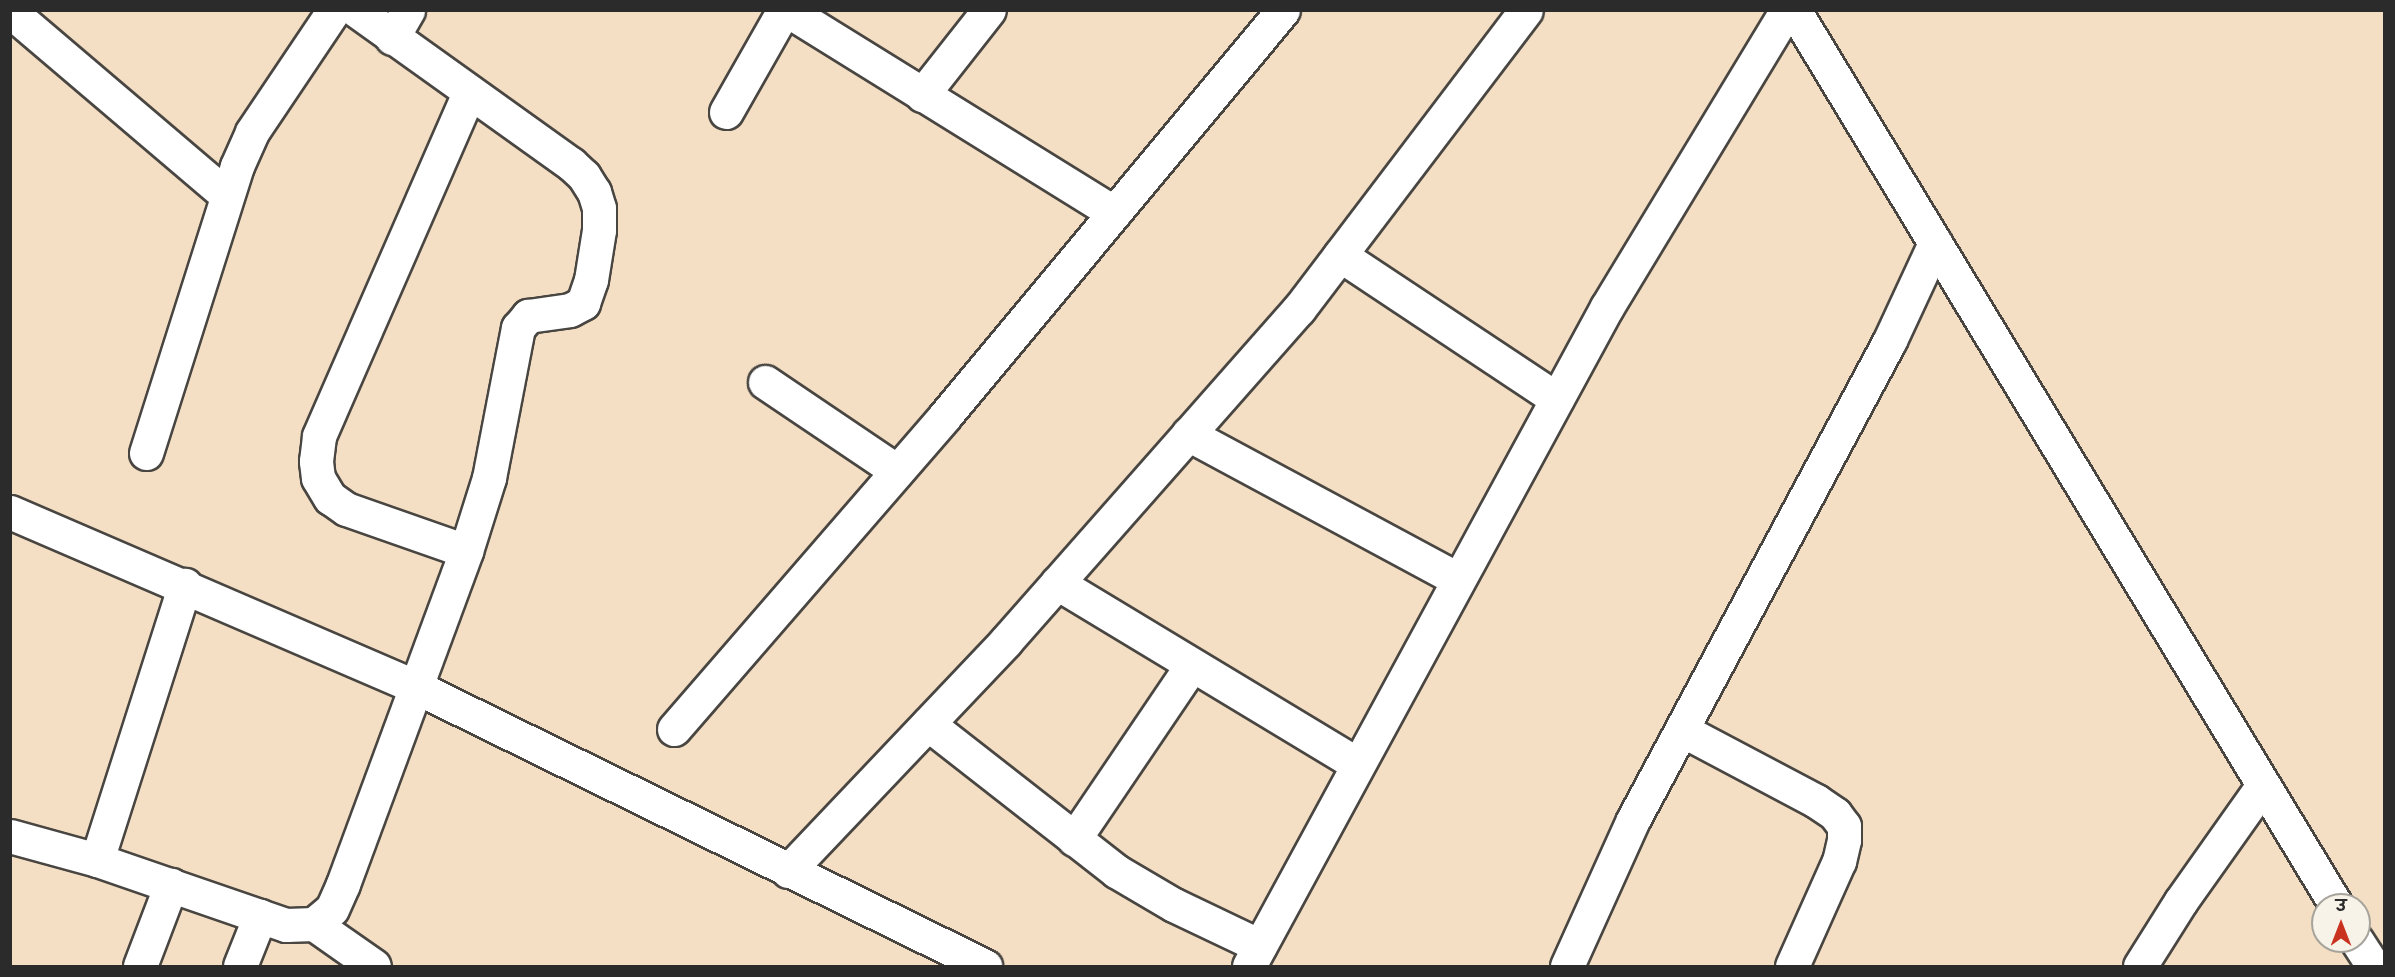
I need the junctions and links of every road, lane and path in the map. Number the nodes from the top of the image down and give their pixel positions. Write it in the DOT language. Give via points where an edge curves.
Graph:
graph roads {
  1 [pos="334,10"];
  2 [pos="356,10"];
  3 [pos="786,10"];
  4 [pos="989,10"];
  5 [pos="1282,10"];
  6 [pos="1526,10"];
  7 [pos="1787,10"];
  8 [pos="1794,10"];
  9 [pos="10,11"];
  10 [pos="400,24"];
  11 [pos="469,92"];
  12 [pos="922,95"];
  13 [pos="726,112"];
  14 [pos="226,195"];
  15 [pos="1114,213"];
  16 [pos="1935,243"];
  17 [pos="1340,255"];
  18 [pos="765,382"];
  19 [pos="1557,399"];
  20 [pos="1188,434"];
  21 [pos="146,453"];
  22 [pos="897,471"];
  23 [pos="10,512"];
  24 [pos="466,551"];
  25 [pos="1457,579"];
  26 [pos="1057,584"];
  27 [pos="185,585"];
  28 [pos="1192,665"];
  29 [pos="416,687"];
  30 [pos="928,724"];
  31 [pos="674,729"];
  32 [pos="1682,730"];
  33 [pos="1357,764"];
  34 [pos="2263,785"];
  35 [pos="10,836"];
  36 [pos="1074,839"];
  37 [pos="97,860"];
  38 [pos="788,871"];
  39 [pos="171,885"];
  40 [pos="2329,893"];
  41 [pos="260,916"];
  42 [pos="314,924"];
  43 [pos="1254,956"];
  44 [pos="140,966"];
  45 [pos="240,966"];
  46 [pos="374,966"];
  47 [pos="985,966"];
  48 [pos="1567,966"];
  49 [pos="1792,966"];
  50 [pos="2140,966"];
  1 -- 14 [label="street" via="252,132"];
  2 -- 10 [label="street"];
  3 -- 12 [label="street"];
  3 -- 13 [label="street"];
  4 -- 12 [label="street"];
  5 -- 15 [label="street"];
  6 -- 17 [label="street"];
  7 -- 19 [label="street" via="1607,307"];
  8 -- 16 [label="street"];
  9 -- 14 [label="street"];
  10 -- 11 [label="street"];
  11 -- 24 [label="street" via="584,176 599,208 599,230 583,303 570,310 528,316 518,328 489,478"];
  11 -- 24 [label="street" via="319,436 316,461 318,478 330,498 346,509"];
  12 -- 15 [label="street"];
  14 -- 21 [label="street"];
  15 -- 22 [label="street"];
  16 -- 32 [label="street" via="1890,340"];
  16 -- 34 [label="street"];
  17 -- 19 [label="street"];
  17 -- 20 [label="street" via="1299,309"];
  18 -- 22 [label="street"];
  19 -- 25 [label="street"];
  20 -- 25 [label="street"];
  20 -- 26 [label="street"];
  22 -- 31 [label="street"];
  23 -- 27 [label="street"];
  24 -- 29 [label="street"];
  25 -- 33 [label="street"];
  26 -- 28 [label="street"];
  26 -- 30 [label="street"];
  27 -- 29 [label="street"];
  27 -- 37 [label="street"];
  28 -- 33 [label="street"];
  28 -- 36 [label="street"];
  29 -- 38 [label="street"];
  29 -- 42 [label="street" via="332,909"];
  30 -- 36 [label="street"];
  30 -- 38 [label="street"];
  32 -- 48 [label="street" via="1633,820"];
  32 -- 49 [label="street" via="1816,801 1844,826 1839,861"];
  33 -- 43 [label="street"];
  34 -- 40 [label="street"];
  34 -- 50 [label="street"];
  35 -- 37 [label="street"];
  36 -- 43 [label="street" via="1116,871"];
  37 -- 39 [label="street"];
  38 -- 47 [label="street"];
  39 -- 41 [label="street"];
  39 -- 44 [label="street"];
  41 -- 42 [label="street" via="286,924"];
  41 -- 45 [label="street"];
  42 -- 46 [label="street"];
}
